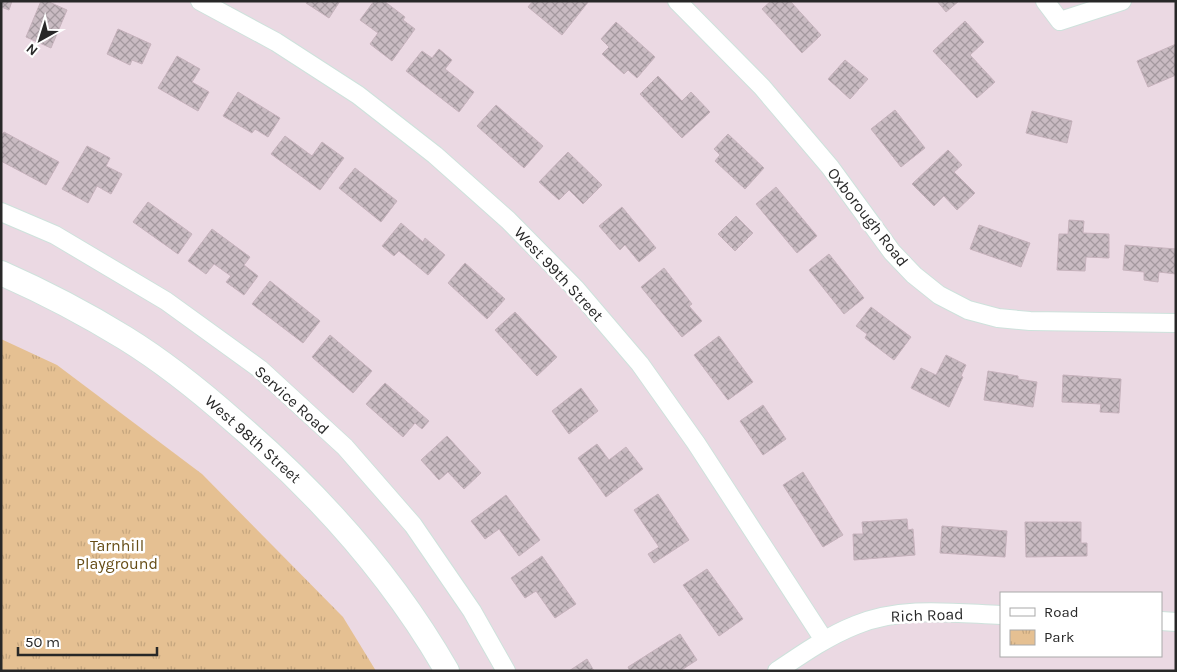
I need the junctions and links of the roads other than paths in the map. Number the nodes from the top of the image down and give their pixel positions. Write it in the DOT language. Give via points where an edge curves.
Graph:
graph roads {
  1 [pos="200,1"];
  2 [pos="677,1"];
  3 [pos="1044,1"];
  4 [pos="1122,1"];
  5 [pos="1,212"];
  6 [pos="1,273"];
  7 [pos="1176,323"];
  8 [pos="1000,615"];
  9 [pos="1162,621"];
  10 [pos="1176,622"];
  11 [pos="824,640"];
  12 [pos="447,671"];
  13 [pos="506,671"];
  14 [pos="776,671"];
  1 -- 11 [label="street, West 99th Street" via="276,42 358,95 436,155 508,220 576,289 640,364 696,443"];
  2 -- 7 [label="street, Oxborough Road" via="762,87 830,167 892,252 938,295 968,310 998,318"];
  3 -- 4 [label="street" via="1060,21"];
  5 -- 13 [label="street, Service Road" via="55,235 166,301 260,369 345,448 413,525 472,611"];
  6 -- 12 [label="street, West 98th Street" via="49,295 126,339 197,389 263,445 325,506 381,573"];
  8 -- 11 [label="street, Rich Road" via="893,614 857,624"];
  9 -- 10 [label="street"];
  11 -- 14 [label="street, Rich Road"];
}
